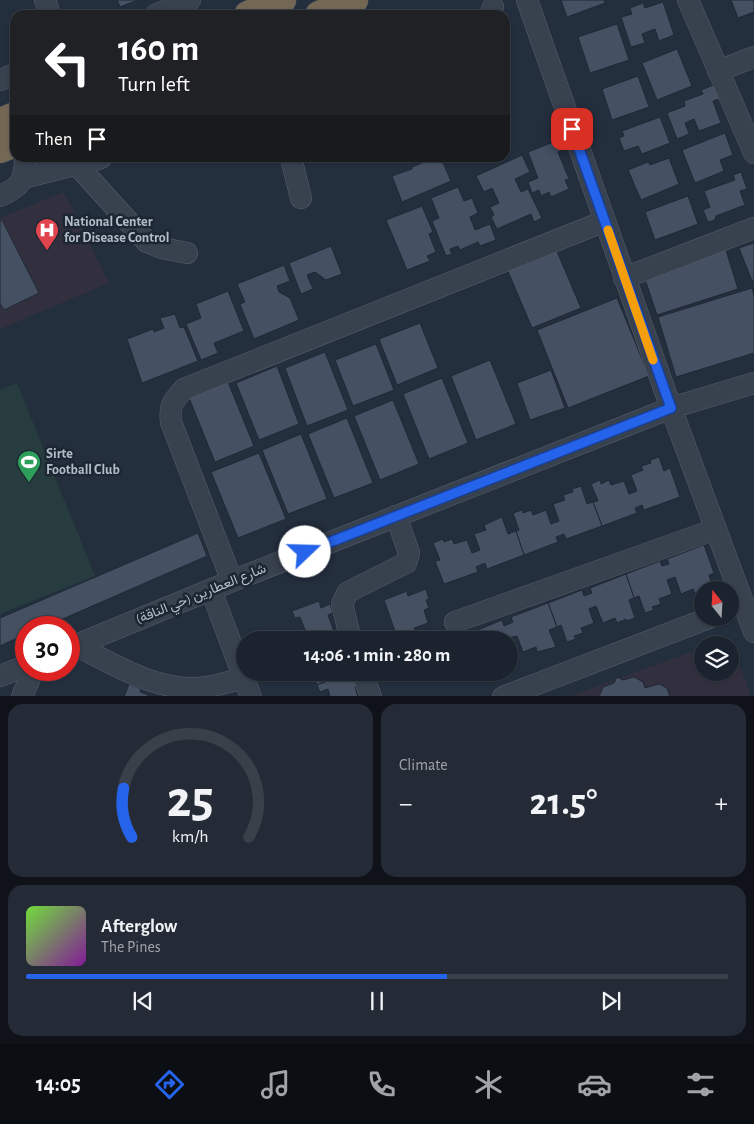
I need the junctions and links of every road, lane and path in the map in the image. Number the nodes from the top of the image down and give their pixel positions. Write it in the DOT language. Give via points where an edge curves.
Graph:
graph roads {
  1 [pos="190,0"];
  2 [pos="282,0"];
  3 [pos="354,0"];
  4 [pos="527,0"];
  5 [pos="688,0"];
  6 [pos="167,10"];
  7 [pos="259,10"];
  8 [pos="331,10"];
  9 [pos="754,57"];
  10 [pos="718,71"];
  11 [pos="754,154"];
  12 [pos="87,162"];
  13 [pos="292,162"];
  14 [pos="77,165"];
  15 [pos="24,168"];
  16 [pos="0,196"];
  17 [pos="301,198"];
  18 [pos="605,221"];
  19 [pos="754,228"];
  20 [pos="187,253"];
  21 [pos="624,278"];
  22 [pos="754,383"];
  23 [pos="671,408"];
  24 [pos="396,516"];
  25 [pos="716,530"];
  26 [pos="232,581"];
  27 [pos="730,581"];
  28 [pos="211,590"];
  29 [pos="739,610"];
  30 [pos="455,622"];
  31 [pos="694,624"];
  32 [pos="349,631"];
  33 [pos="754,632"];
  34 [pos="80,644"];
  35 [pos="80,651"];
  36 [pos="15,670"];
  37 [pos="0,676"];
  38 [pos="28,681"];
  39 [pos="365,681"];
  40 [pos="248,687"];
  41 [pos="530,692"];
  42 [pos="22,696"];
  43 [pos="371,696"];
  44 [pos="503,696"];
  1 -- 6 [label="street"];
  2 -- 7 [label="highway"];
  3 -- 8 [label="highway"];
  4 -- 18 [label="street"];
  5 -- 10 [label="street"];
  9 -- 10 [label="street"];
  10 -- 11 [label="street"];
  12 -- 14 [label="street"];
  13 -- 17 [label="street"];
  14 -- 15 [label="street"];
  14 -- 20 [label="street" via="147,242"];
  15 -- 16 [label="street" via="19,186"];
  18 -- 21 [label="street"];
  18 -- 26 [label="street" via="184,389 170,409 171,422"];
  19 -- 21 [label="street"];
  21 -- 23 [label="street"];
  22 -- 23 [label="street, شارع العطارين (حي الناقة)"];
  23 -- 24 [label="street, شارع العطارين (حي الناقة)"];
  23 -- 25 [label="street"];
  24 -- 26 [label="street, شارع العطارين (حي الناقة)"];
  24 -- 32 [label="street" via="409,553 406,563 348,592 342,604"];
  25 -- 27 [label="street"];
  25 -- 30 [label="street"];
  26 -- 28 [label="street, شارع العطارين (حي الناقة)"];
  28 -- 34 [label="street, شارع العطارين (حي الناقة)"];
  28 -- 40 [label="street"];
  29 -- 33 [label="street"];
  31 -- 41 [label="street" via="631,647"];
  35 -- 40 [label="street" via="142,678 171,686"];
  36 -- 37 [label="street"];
  38 -- 42 [label="street"];
  39 -- 43 [label="street"];
  41 -- 44 [label="street"];
}
